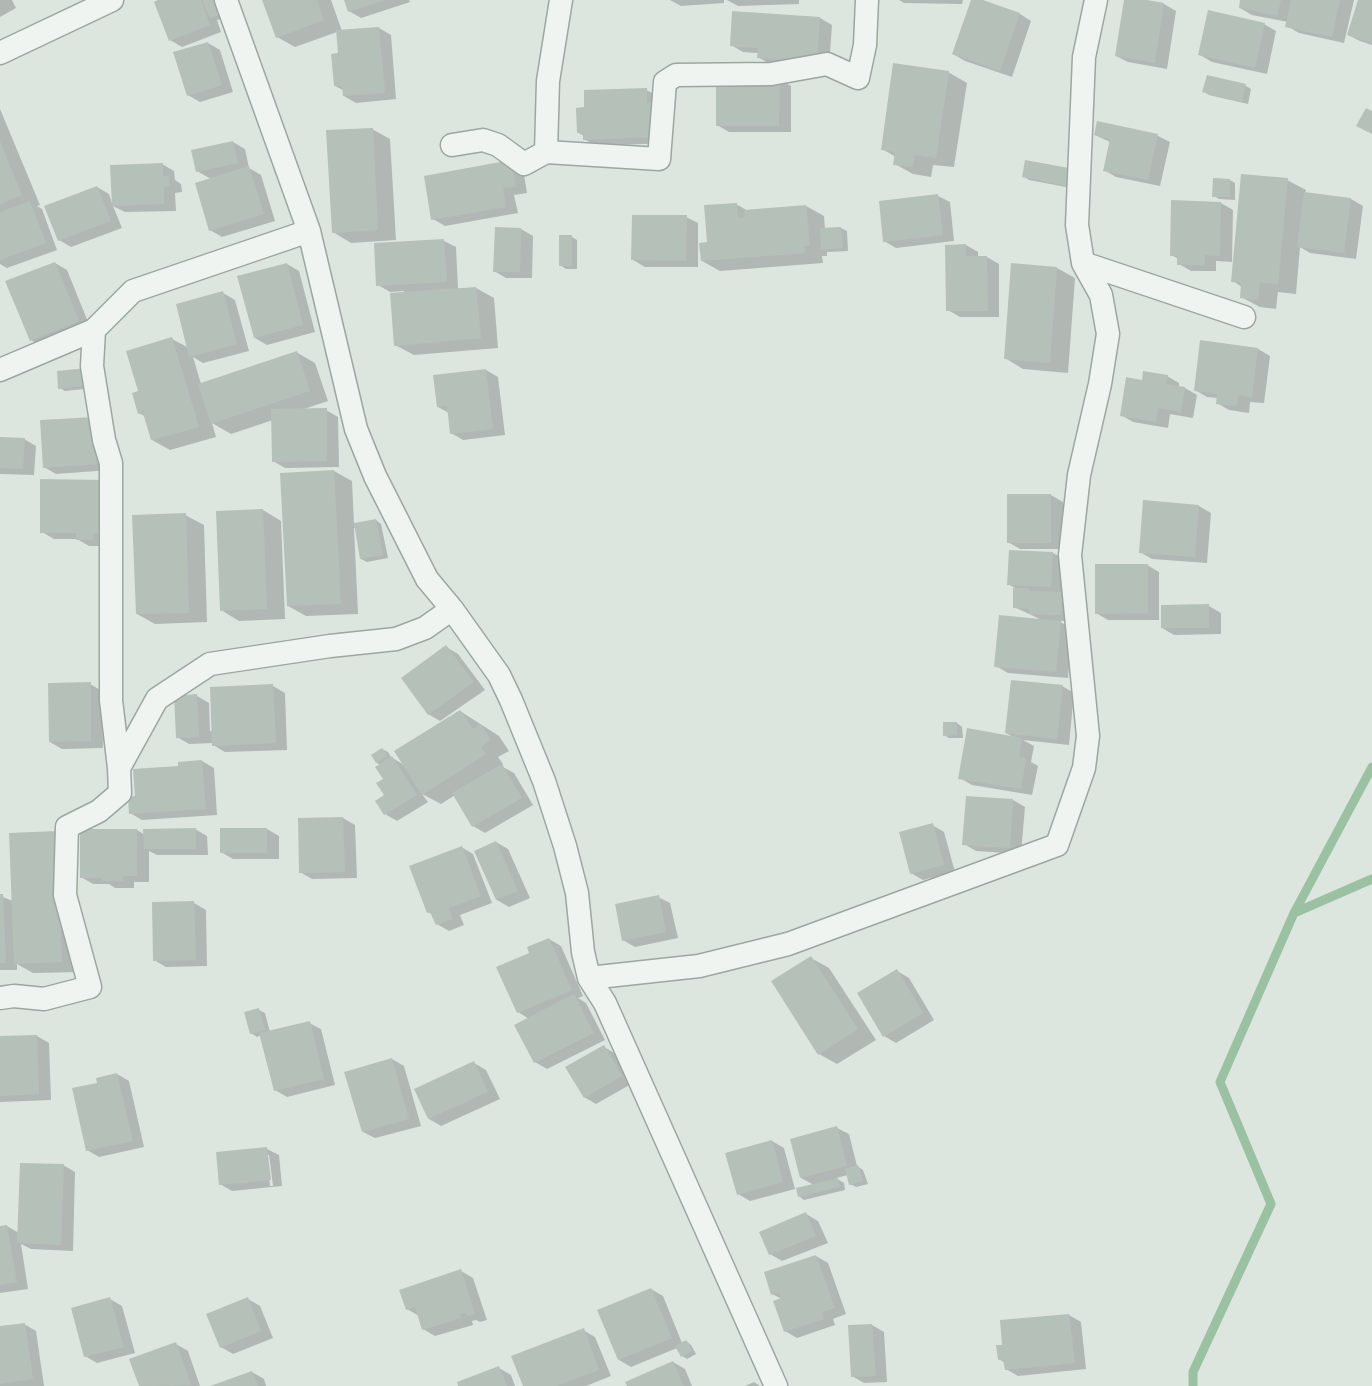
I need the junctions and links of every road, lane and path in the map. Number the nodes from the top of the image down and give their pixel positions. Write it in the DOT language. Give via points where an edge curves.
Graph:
graph roads {
  1 [pos="112,0"];
  2 [pos="226,0"];
  3 [pos="561,0"];
  4 [pos="867,0"];
  5 [pos="1096,0"];
  6 [pos="0,53"];
  7 [pos="452,145"];
  8 [pos="546,152"];
  9 [pos="309,231"];
  10 [pos="1083,263"];
  11 [pos="1244,317"];
  12 [pos="94,330"];
  13 [pos="0,370"];
  14 [pos="452,609"];
  15 [pos="119,768"];
  16 [pos="589,978"];
  17 [pos="0,998"];
  18 [pos="776,1386"];
  1 -- 6 [label="street"];
  2 -- 9 [label="street"];
  3 -- 8 [label="street" via="548,81"];
  4 -- 8 [label="street" via="865,45 858,78 827,64 771,74 676,75 665,82 659,159"];
  5 -- 10 [label="street" via="1084,57 1078,225"];
  7 -- 8 [label="street" via="483,140 498,145 524,164"];
  9 -- 12 [label="street" via="133,292"];
  9 -- 14 [label="street" via="356,428 374,476 427,579"];
  10 -- 11 [label="street"];
  10 -- 16 [label="street" via="1101,295 1108,334 1079,475 1070,555 1088,736 1084,768 1057,845 788,944 699,966"];
  12 -- 13 [label="street"];
  12 -- 15 [label="street" via="92,366 104,440 111,462 111,700"];
  14 -- 15 [label="street" via="425,628 396,639 210,664 156,699"];
  14 -- 16 [label="street" via="499,675 544,781 577,893"];
  15 -- 17 [label="street" via="120,793 99,811 67,827 65,895 90,987 44,999"];
  16 -- 18 [label="street" via="604,1002"];
}
